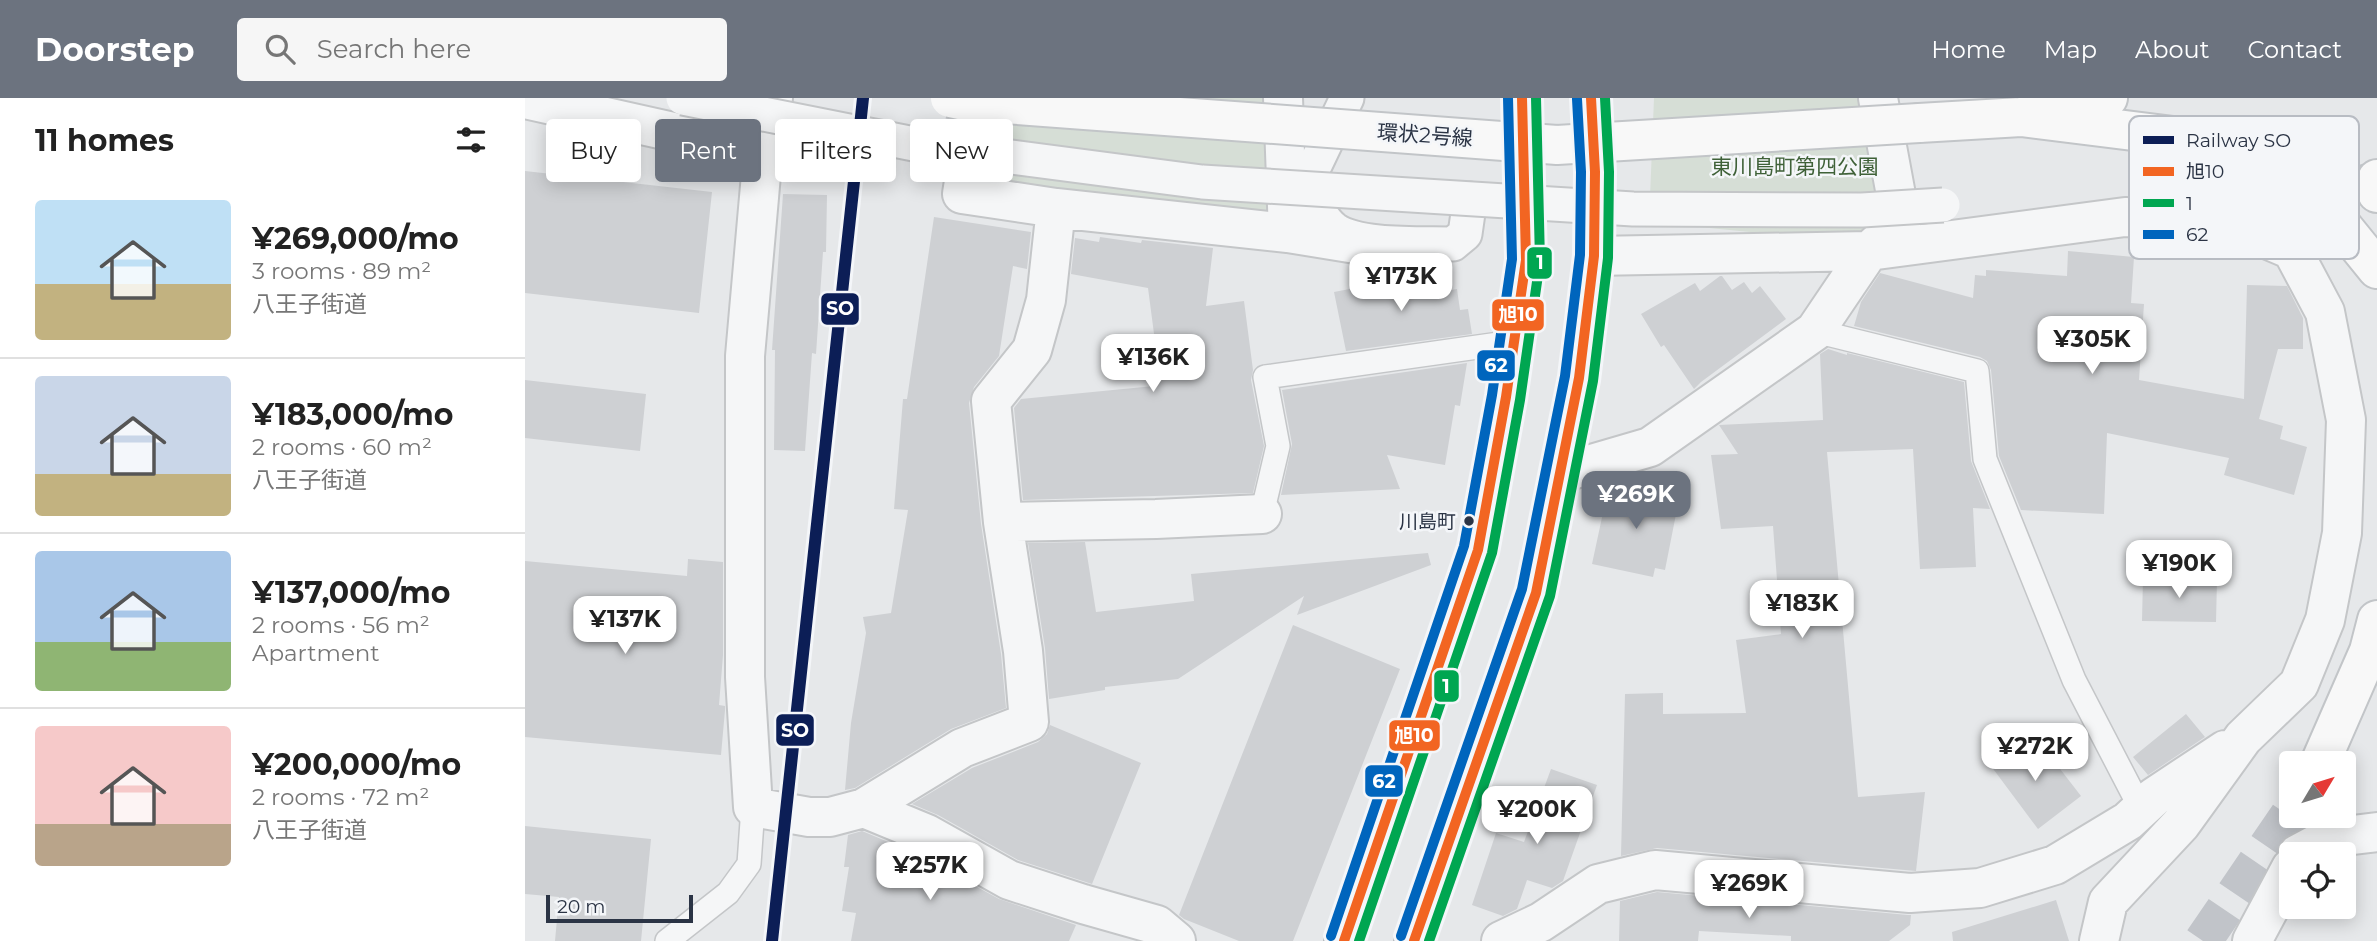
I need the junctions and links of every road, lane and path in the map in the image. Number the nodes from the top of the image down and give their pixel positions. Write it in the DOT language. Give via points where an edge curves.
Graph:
graph roads {
  1 [pos="683,98"];
  2 [pos="773,98"];
  3 [pos="950,98"];
  4 [pos="977,98"];
  5 [pos="1283,98"];
  6 [pos="1347,98"];
  7 [pos="1522,98"];
  8 [pos="1591,98"];
  9 [pos="1878,98"];
  10 [pos="2108,98"];
  11 [pos="525,99"];
  12 [pos="2021,117"];
  13 [pos="2129,130"];
  14 [pos="763,152"];
  15 [pos="2377,179"];
  16 [pos="2377,193"];
  17 [pos="1470,199"];
  18 [pos="1943,205"];
  19 [pos="1056,208"];
  20 [pos="2129,217"];
  21 [pos="1288,233"];
  22 [pos="1362,245"];
  23 [pos="2359,246"];
  24 [pos="1484,248"];
  25 [pos="1870,250"];
  26 [pos="1594,256"];
  27 [pos="2298,259"];
  28 [pos="2377,268"];
  29 [pos="1815,331"];
  30 [pos="1513,342"];
  31 [pos="1561,473"];
  32 [pos="1262,514"];
  33 [pos="1003,522"];
  34 [pos="2377,620"];
  35 [pos="2243,738"];
  36 [pos="2325,751"];
  37 [pos="753,807"];
  38 [pos="864,808"];
  39 [pos="2141,809"];
  40 [pos="2377,832"];
  41 [pos="2320,842"];
  42 [pos="2279,890"];
  43 [pos="667,941"];
  44 [pos="1176,941"];
  45 [pos="1344,941"];
  46 [pos="1414,941"];
  47 [pos="1501,941"];
  48 [pos="2099,941"];
  49 [pos="2252,941"];
  1 -- 17 [label="street, bridge" via="919,145 1202,182"];
  2 -- 14 [label="street"];
  3 -- 12 [label="main road, 環状2号線, bridge" via="1557,145"];
  4 -- 19 [label="street" via="963,194"];
  5 -- 21 [label="street"];
  6 -- 17 [label="street, bridge" via="1307,182 1318,211 1335,229 1359,240 1453,244 1465,234"];
  7 -- 30 [label="main road" via="1526,260"];
  8 -- 26 [label="main road"];
  9 -- 25 [label="street" via="1901,222"];
  10 -- 12 [label="main road, 環状2号線"];
  11 -- 14 [label="street"];
  12 -- 13 [label="main road"];
  14 -- 37 [label="street" via="745,356 745,677"];
  15 -- 16 [label="main road"];
  17 -- 18 [label="street, bridge" via="1633,209 1862,210"];
  19 -- 21 [label="street"];
  19 -- 33 [label="street" via="1046,300 1032,350 991,401"];
  20 -- 25 [label="street"];
  21 -- 22 [label="street"];
  22 -- 24 [label="street"];
  23 -- 28 [label="main road"];
  25 -- 26 [label="street"];
  25 -- 29 [label="street"];
  26 -- 31 [label="main road" via="1579,378"];
  27 -- 35 [label="street" via="2325,312 2346,420 2342,533 2325,620 2299,684"];
  29 -- 31 [label="street" via="1650,447"];
  29 -- 39 [label="lane" via="1977,371 1985,459 2074,680"];
  30 -- 32 [label="lane" via="1265,377 1278,446"];
  30 -- 45 [label="main road" via="1478,550"];
  31 -- 46 [label="main road" via="1536,593"];
  32 -- 33 [label="street"];
  33 -- 38 [label="street" via="1029,722 962,748"];
  34 -- 36 [label="main road" via="2369,651"];
  35 -- 39 [label="street"];
  35 -- 48 [label="street" via="2181,824 2108,902"];
  37 -- 38 [label="street" via="809,817 831,817"];
  37 -- 43 [label="lane" via="748,864 728,893"];
  38 -- 44 [label="street" via="927,834 1009,880 1157,925"];
  39 -- 47 [label="street" via="2055,865 1980,888 1910,893 1655,870 1598,884 1541,922"];
  40 -- 41 [label="street"];
  42 -- 49 [label="street"];
}
